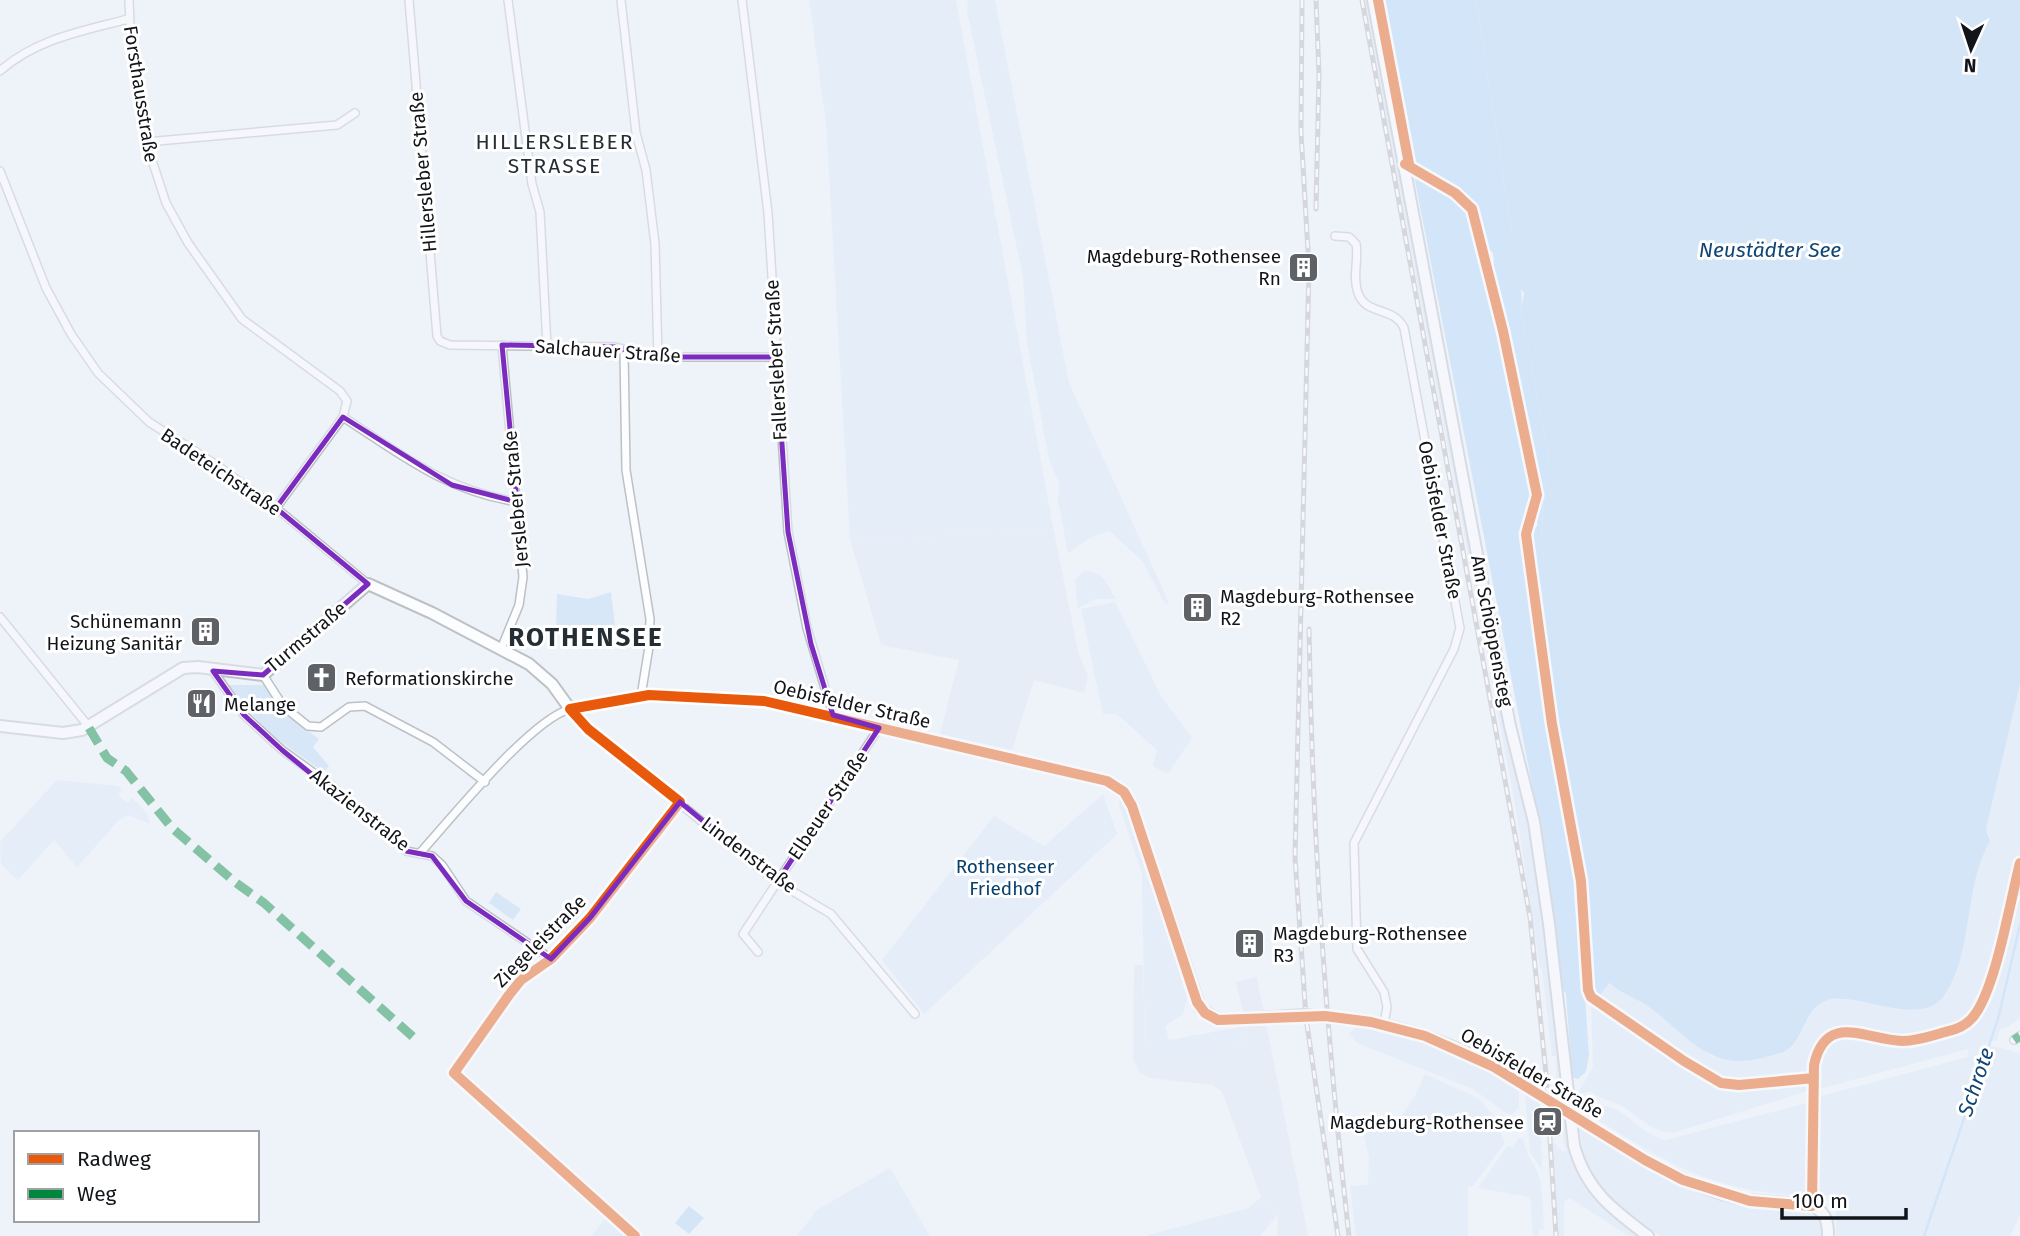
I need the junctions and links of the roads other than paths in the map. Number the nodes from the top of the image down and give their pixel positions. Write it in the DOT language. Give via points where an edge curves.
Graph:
graph roads {
  1 [pos="129,0"];
  2 [pos="409,0"];
  3 [pos="508,0"];
  4 [pos="621,0"];
  5 [pos="742,0"];
  6 [pos="1373,0"];
  7 [pos="128,19"];
  8 [pos="0,71"];
  9 [pos="355,113"];
  10 [pos="146,142"];
  11 [pos="0,171"];
  12 [pos="1335,236"];
  13 [pos="442,343"];
  14 [pos="502,345"];
  15 [pos="547,346"];
  16 [pos="624,351"];
  17 [pos="658,357"];
  18 [pos="776,357"];
  19 [pos="343,417"];
  20 [pos="517,502"];
  21 [pos="276,508"];
  22 [pos="368,584"];
  23 [pos="0,617"];
  24 [pos="501,649"];
  25 [pos="213,671"];
  26 [pos="263,676"];
  27 [pos="641,696"];
  28 [pos="570,709"];
  29 [pos="833,715"];
  30 [pos="0,726"];
  31 [pos="89,728"];
  32 [pos="879,728"];
  33 [pos="485,782"];
  34 [pos="680,802"];
  35 [pos="419,854"];
  36 [pos="777,882"];
  37 [pos="758,952"];
  38 [pos="551,959"];
  39 [pos="915,1014"];
  40 [pos="1384,1024"];
  41 [pos="454,1073"];
  42 [pos="1648,1236"];
  43 [pos="1828,1236"];
  1 -- 7 [label="street, Forsthausstraße"];
  2 -- 13 [label="street, Hillersleber Straße" via="437,336"];
  3 -- 15 [label="street" via="532,184 540,212"];
  4 -- 17 [label="street" via="655,244"];
  5 -- 18 [label="street, Fallersleber Straße" via="768,213"];
  6 -- 42 [label="street, Am Schöppensteg" via="1510,726 1536,835 1574,1145 1594,1191"];
  7 -- 8 [label="street" via="45,42"];
  7 -- 10 [label="street, Forsthausstraße"];
  9 -- 10 [label="street" via="337,125"];
  10 -- 19 [label="street, Forsthausstraße" via="166,203 239,316 342,392 347,405"];
  11 -- 21 [label="street, Badeteichstraße" via="46,288 98,373 161,432"];
  12 -- 40 [label="street, Oebisfelder Straße" via="1349,237 1356,244 1354,276 1362,301 1392,314 1404,328 1460,628 1454,649 1353,846 1357,949 1384,992"];
  13 -- 14 [label="street, Salchauer Straße"];
  14 -- 15 [label="street, Salchauer Straße"];
  14 -- 20 [label="street, Jersleber Straße"];
  15 -- 16 [label="street, Salchauer Straße"];
  16 -- 17 [label="street, Salchauer Straße"];
  16 -- 27 [label="street" via="626,470 650,626"];
  17 -- 18 [label="street, Salchauer Straße"];
  18 -- 29 [label="street, Fallersleber Straße" via="790,548"];
  19 -- 20 [label="street" via="452,485"];
  19 -- 21 [label="street"];
  20 -- 24 [label="street, Jersleber Straße" via="523,588"];
  21 -- 22 [label="street, Badeteichstraße"];
  22 -- 24 [label="street, Badeteichstraße"];
  22 -- 26 [label="street, Turmstraße"];
  23 -- 31 [label="street"];
  24 -- 28 [label="street, Badeteichstraße" via="539,671"];
  25 -- 26 [label="street, Turmstraße"];
  25 -- 31 [label="street, Turmstraße" via="180,670"];
  25 -- 35 [label="street, Akazienstraße" via="256,727 406,851"];
  26 -- 33 [label="street" via="283,706 305,724 321,727 349,707 365,706 433,742"];
  27 -- 28 [label="street, Oebisfelder Straße"];
  27 -- 29 [label="street, Oebisfelder Straße" via="757,700"];
  28 -- 33 [label="street" via="552,716"];
  28 -- 34 [label="street, Lindenstraße"];
  29 -- 32 [label="street, Oebisfelder Straße"];
  30 -- 31 [label="street" via="69,733"];
  32 -- 36 [label="street, Elbeuer Straße"];
  32 -- 40 [label="street, Oebisfelder Straße, bridge" via="1107,781 1119,788 1129,800 1200,1008 1218,1020 1303,1015"];
  33 -- 35 [label="street"];
  34 -- 36 [label="street, Lindenstraße"];
  34 -- 38 [label="street, Ziegeleistraße" via="590,918"];
  35 -- 38 [label="street, Akazienstraße" via="442,864 466,901"];
  36 -- 37 [label="street, Elbeuer Straße" via="743,934"];
  36 -- 39 [label="street, Lindenstraße" via="831,914"];
  38 -- 41 [label="street, Ziegeleistraße" via="521,980"];
  40 -- 43 [label="street, Oebisfelder Straße, bridge" via="1445,1043 1509,1075 1665,1171 1702,1187 1750,1201 1815,1208 1826,1219"];
}
